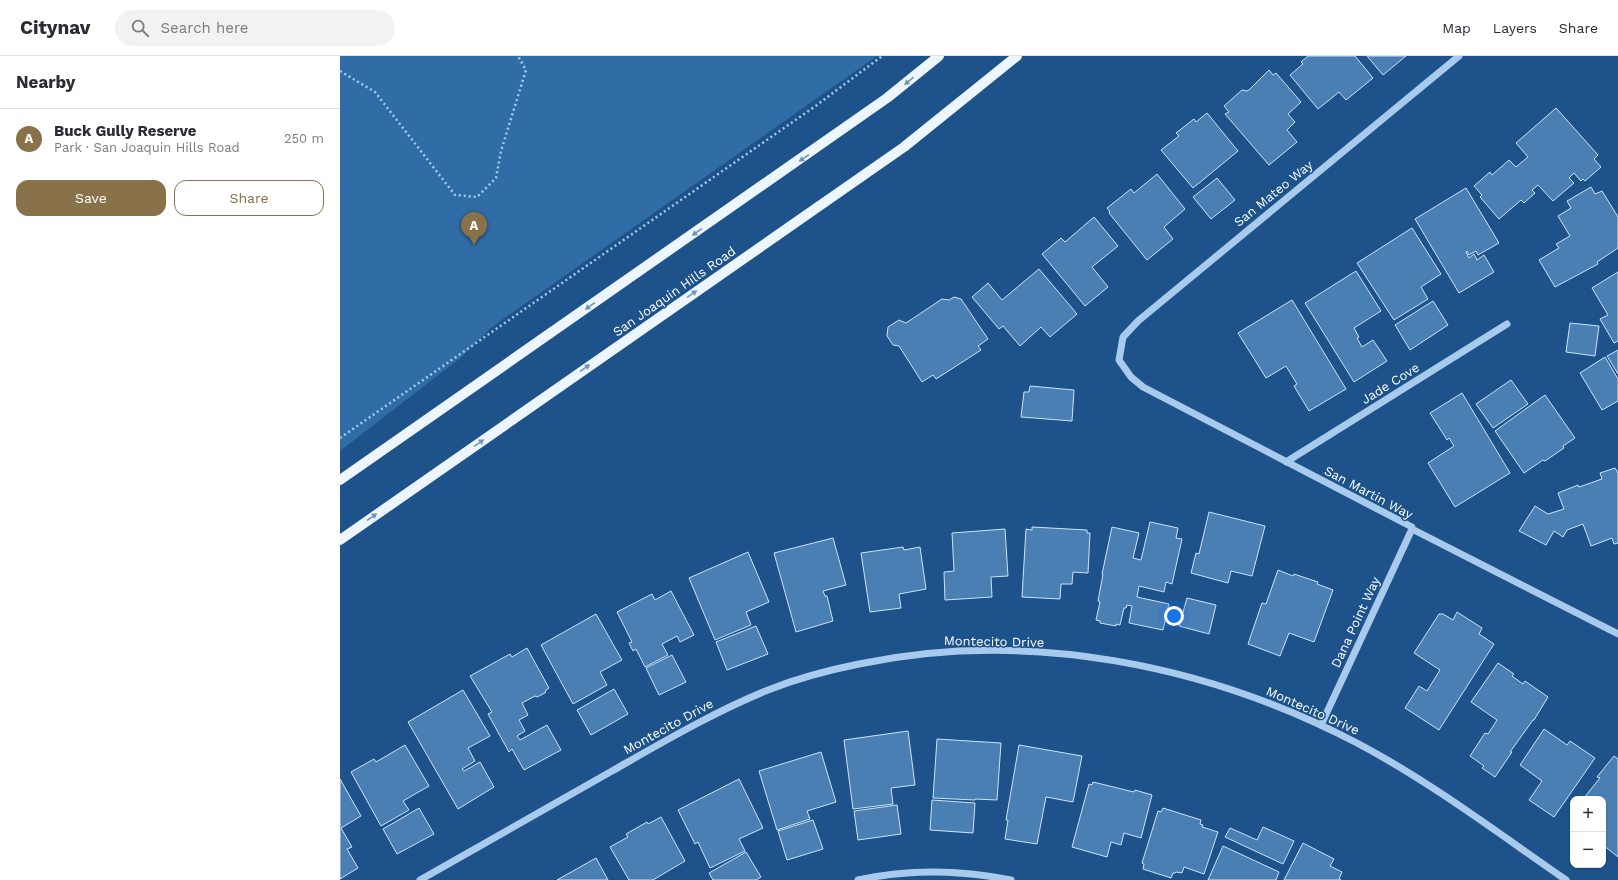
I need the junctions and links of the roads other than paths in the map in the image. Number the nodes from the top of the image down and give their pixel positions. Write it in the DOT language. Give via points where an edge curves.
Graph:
graph roads {
  1 [pos="939,56"];
  2 [pos="1017,56"];
  3 [pos="1459,56"];
  4 [pos="1507,324"];
  5 [pos="1119,360"];
  6 [pos="1286,462"];
  7 [pos="340,480"];
  8 [pos="1412,529"];
  9 [pos="340,540"];
  10 [pos="1618,634"];
  11 [pos="1321,724"];
  12 [pos="420,880"];
  13 [pos="858,880"];
  14 [pos="1011,880"];
  15 [pos="1566,880"];
  1 -- 7 [label="main road, one-way" via="875,107"];
  9 -- 2 [label="main road, San Joaquin Hills Road, one-way" via="904,147"];
  3 -- 5 [label="street, San Mateo Way" via="1138,321 1123,337"];
  4 -- 6 [label="street, Jade Cove"];
  5 -- 6 [label="street, San Martin Way" via="1131,377 1143,387"];
  6 -- 8 [label="street, San Martin Way"];
  8 -- 10 [label="street, San Martin Way"];
  8 -- 11 [label="street, Dana Point Way"];
  11 -- 12 [label="street, Montecito Drive" via="1201,680 1119,662 1056,654 992,651 942,652 889,658 799,679 714,714"];
  11 -- 15 [label="street, Montecito Drive" via="1401,768"];
  13 -- 14 [label="street" via="911,872 991,876"];
}
